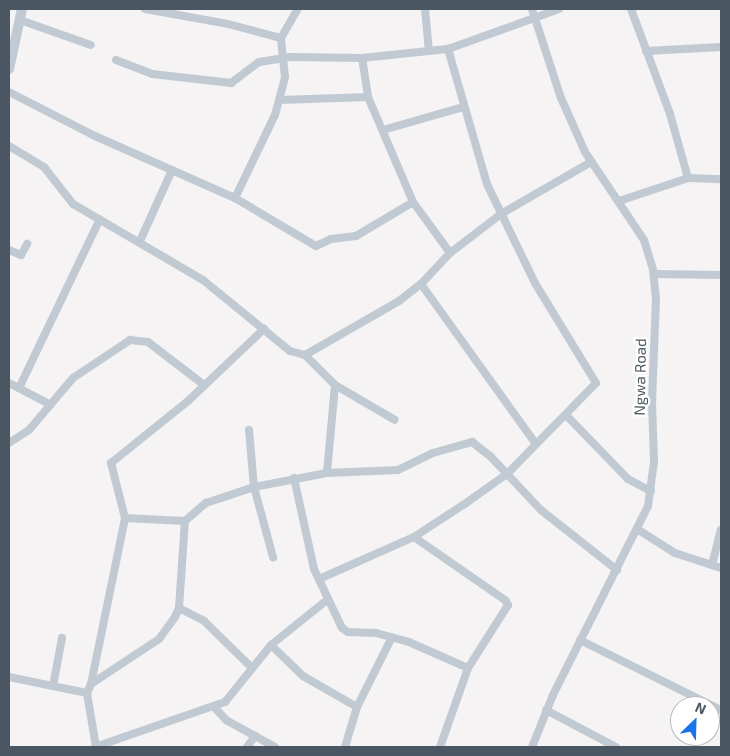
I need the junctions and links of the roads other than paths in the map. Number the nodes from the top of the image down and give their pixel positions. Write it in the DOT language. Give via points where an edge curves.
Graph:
graph roads {
  1 [pos="22,9"];
  2 [pos="145,9"];
  3 [pos="298,9"];
  4 [pos="425,9"];
  5 [pos="559,9"];
  6 [pos="631,9"];
  7 [pos="533,12"];
  8 [pos="20,20"];
  9 [pos="281,38"];
  10 [pos="91,45"];
  11 [pos="721,47"];
  12 [pos="448,49"];
  13 [pos="429,51"];
  14 [pos="646,51"];
  15 [pos="362,58"];
  16 [pos="284,59"];
  17 [pos="116,60"];
  18 [pos="9,69"];
  19 [pos="9,92"];
  20 [pos="368,97"];
  21 [pos="280,100"];
  22 [pos="463,108"];
  23 [pos="383,130"];
  24 [pos="9,146"];
  25 [pos="591,162"];
  26 [pos="172,170"];
  27 [pos="688,178"];
  28 [pos="721,179"];
  29 [pos="235,198"];
  30 [pos="619,200"];
  31 [pos="412,202"];
  32 [pos="501,214"];
  33 [pos="100,219"];
  34 [pos="140,241"];
  35 [pos="27,244"];
  36 [pos="9,250"];
  37 [pos="450,253"];
  38 [pos="654,274"];
  39 [pos="721,274"];
  40 [pos="421,284"];
  41 [pos="264,329"];
  42 [pos="305,355"];
  43 [pos="9,383"];
  44 [pos="204,384"];
  45 [pos="334,385"];
  46 [pos="19,388"];
  47 [pos="51,405"];
  48 [pos="566,415"];
  49 [pos="395,420"];
  50 [pos="249,430"];
  51 [pos="9,443"];
  52 [pos="536,444"];
  53 [pos="327,472"];
  54 [pos="507,474"];
  55 [pos="294,478"];
  56 [pos="254,487"];
  57 [pos="651,491"];
  58 [pos="125,518"];
  59 [pos="186,521"];
  60 [pos="637,529"];
  61 [pos="721,530"];
  62 [pos="414,538"];
  63 [pos="273,558"];
  64 [pos="712,565"];
  65 [pos="721,568"];
  66 [pos="617,570"];
  67 [pos="319,579"];
  68 [pos="327,600"];
  69 [pos="179,608"];
  70 [pos="392,637"];
  71 [pos="62,638"];
  72 [pos="580,640"];
  73 [pos="271,646"];
  74 [pos="251,667"];
  75 [pos="468,668"];
  76 [pos="9,677"];
  77 [pos="91,684"];
  78 [pos="53,686"];
  79 [pos="86,693"];
  80 [pos="358,707"];
  81 [pos="215,708"];
  82 [pos="546,710"];
  83 [pos="721,710"];
  84 [pos="255,736"];
  85 [pos="96,747"];
  86 [pos="247,747"];
  87 [pos="275,747"];
  88 [pos="345,747"];
  89 [pos="440,747"];
  90 [pos="532,747"];
  91 [pos="616,747"];
  1 -- 8 [label="street"];
  2 -- 9 [label="street" via="228,24"];
  3 -- 9 [label="street"];
  4 -- 13 [label="street"];
  5 -- 7 [label="street"];
  6 -- 14 [label="street"];
  7 -- 12 [label="street"];
  7 -- 25 [label="street, Ngwa Road" via="561,98"];
  8 -- 10 [label="street"];
  8 -- 18 [label="street"];
  9 -- 16 [label="street"];
  11 -- 14 [label="street"];
  12 -- 13 [label="street"];
  12 -- 22 [label="street"];
  13 -- 15 [label="street"];
  14 -- 27 [label="street" via="673,122"];
  15 -- 16 [label="street"];
  15 -- 20 [label="street"];
  16 -- 17 [label="street" via="260,62 237,80 219,83 152,74"];
  16 -- 21 [label="street" via="285,77"];
  19 -- 26 [label="street"];
  20 -- 21 [label="street"];
  20 -- 23 [label="street"];
  21 -- 29 [label="street"];
  22 -- 23 [label="street"];
  22 -- 32 [label="street" via="486,184"];
  23 -- 31 [label="street"];
  24 -- 33 [label="street" via="44,167 73,204"];
  25 -- 30 [label="street, Ngwa Road"];
  25 -- 32 [label="street"];
  26 -- 29 [label="street"];
  26 -- 34 [label="street"];
  27 -- 28 [label="street"];
  27 -- 30 [label="street"];
  29 -- 31 [label="street" via="316,246 331,239 356,236"];
  30 -- 38 [label="street, Ngwa Road" via="644,240"];
  31 -- 37 [label="street"];
  32 -- 37 [label="street"];
  32 -- 48 [label="street" via="535,283 595,378 592,388"];
  33 -- 34 [label="street"];
  33 -- 46 [label="street"];
  34 -- 41 [label="street" via="203,280"];
  35 -- 36 [label="street" via="21,255"];
  37 -- 40 [label="street"];
  38 -- 39 [label="street"];
  38 -- 57 [label="street, Ngwa Road" via="654,462"];
  40 -- 42 [label="street" via="399,302"];
  40 -- 52 [label="street"];
  41 -- 42 [label="street" via="290,351"];
  41 -- 44 [label="street"];
  42 -- 45 [label="street"];
  43 -- 46 [label="street"];
  44 -- 47 [label="street" via="148,342 130,340 73,378"];
  44 -- 58 [label="street" via="111,464"];
  45 -- 49 [label="street"];
  45 -- 53 [label="street"];
  46 -- 47 [label="street"];
  47 -- 51 [label="street" via="29,430"];
  48 -- 52 [label="street"];
  48 -- 57 [label="street" via="628,479"];
  50 -- 56 [label="street"];
  52 -- 54 [label="street"];
  53 -- 54 [label="street" via="398,470 467,441 479,446"];
  53 -- 55 [label="street"];
  54 -- 62 [label="street"];
  54 -- 66 [label="street" via="541,510"];
  55 -- 56 [label="street"];
  55 -- 67 [label="street"];
  56 -- 59 [label="street" via="206,504"];
  56 -- 63 [label="street"];
  57 -- 60 [label="street, Ngwa Road"];
  58 -- 59 [label="street"];
  58 -- 77 [label="street"];
  59 -- 69 [label="street"];
  60 -- 64 [label="street" via="675,552"];
  60 -- 66 [label="street, Ngwa Road"];
  61 -- 64 [label="street"];
  62 -- 67 [label="street"];
  62 -- 75 [label="street" via="505,600 508,606"];
  64 -- 65 [label="street"];
  66 -- 72 [label="street, Ngwa Road"];
  67 -- 68 [label="street"];
  68 -- 70 [label="street" via="348,632"];
  68 -- 73 [label="street"];
  69 -- 74 [label="street" via="204,621"];
  69 -- 77 [label="street" via="159,639"];
  70 -- 75 [label="street"];
  70 -- 80 [label="street"];
  71 -- 78 [label="street"];
  72 -- 82 [label="street, Ngwa Road"];
  72 -- 83 [label="street"];
  73 -- 74 [label="street"];
  73 -- 80 [label="street" via="304,676"];
  74 -- 81 [label="street" via="232,696"];
  75 -- 89 [label="street"];
  76 -- 78 [label="street"];
  77 -- 79 [label="street"];
  78 -- 79 [label="street"];
  79 -- 85 [label="street"];
  80 -- 88 [label="street"];
  81 -- 84 [label="street" via="226,720"];
  81 -- 85 [label="street" via="171,718"];
  82 -- 90 [label="street, Ngwa Road"];
  82 -- 91 [label="street"];
  84 -- 86 [label="street"];
  84 -- 87 [label="street"];
}
